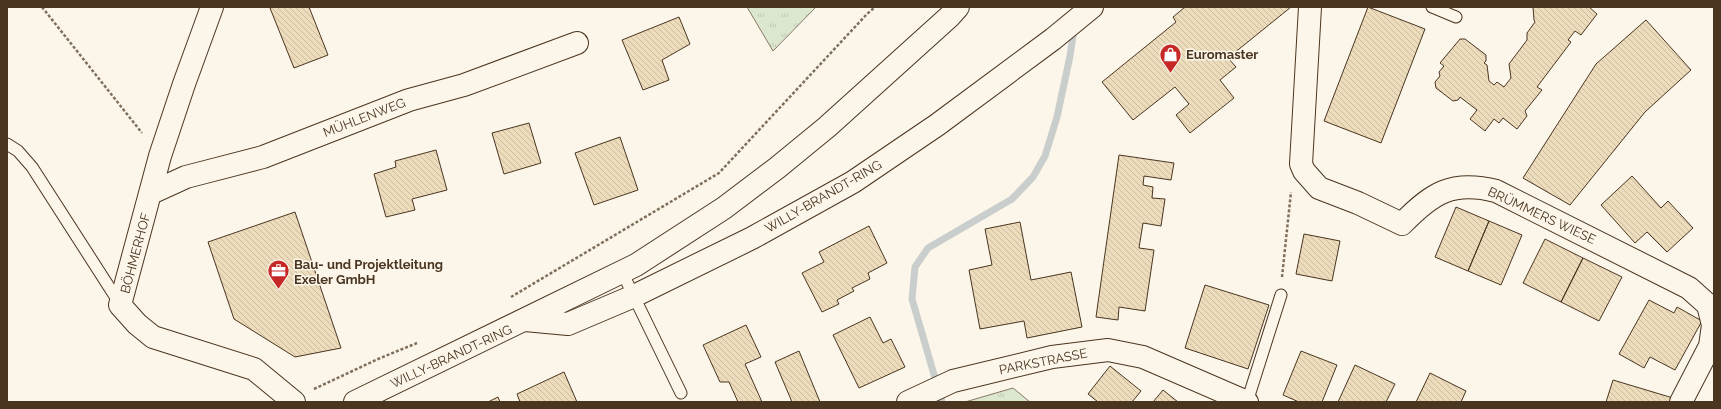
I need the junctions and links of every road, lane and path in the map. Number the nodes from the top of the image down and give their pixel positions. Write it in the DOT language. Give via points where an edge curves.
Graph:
graph roads {
  1 [pos="42,7"];
  2 [pos="212,7"];
  3 [pos="875,7"];
  4 [pos="958,7"];
  5 [pos="1092,7"];
  6 [pos="1310,7"];
  7 [pos="1432,7"];
  8 [pos="1456,17"];
  9 [pos="577,43"];
  10 [pos="7,144"];
  11 [pos="160,156"];
  12 [pos="1300,164"];
  13 [pos="151,193"];
  14 [pos="622,272"];
  15 [pos="634,296"];
  16 [pos="1281,296"];
  17 [pos="508,300"];
  18 [pos="120,305"];
  19 [pos="525,320"];
  20 [pos="422,341"];
  21 [pos="681,393"];
  22 [pos="911,400"];
  23 [pos="293,401"];
  24 [pos="355,402"];
  25 [pos="1247,402"];
  26 [pos="1681,402"];
  1 -- 11 [label="path"];
  2 -- 11 [label="street, BÖHMERHOF"];
  3 -- 17 [label="path" via="719,173"];
  4 -- 14 [label="street, WILLY-BRANDT-RING" via="827,127 777,168 724,208"];
  5 -- 15 [label="street, WILLY-BRANDT-RING" via="937,126 853,182 752,238"];
  6 -- 12 [label="street"];
  7 -- 8 [label="lane"];
  9 -- 13 [label="street, MÜHLENWEG" via="464,85 409,100 263,157 186,178"];
  10 -- 18 [label="lane" via="18,151 32,168"];
  11 -- 13 [label="street, BÖHMERHOF"];
  12 -- 16 [label="path" via="1292,184"];
  12 -- 26 [label="street, BRÜMMERS WIESE" via="1320,188 1402,224 1440,192 1452,188 1477,186 1496,191 1689,288 1708,306 1713,325 1710,346"];
  13 -- 18 [label="street, BÖHMERHOF"];
  14 -- 15 [label="lane"];
  14 -- 19 [label="street, WILLY-BRANDT-RING"];
  15 -- 19 [label="street, WILLY-BRANDT-RING" via="568,324"];
  15 -- 21 [label="lane"];
  16 -- 25 [label="lane"];
  18 -- 23 [label="street, BÖHMERHOF" via="153,337 254,369"];
  19 -- 24 [label="street, WILLY-BRANDT-RING"];
  20 -- 23 [label="path" via="378,359"];
  22 -- 25 [label="street, PARKSTRASSE" via="953,381 1052,357 1108,350 1143,357"];
}
